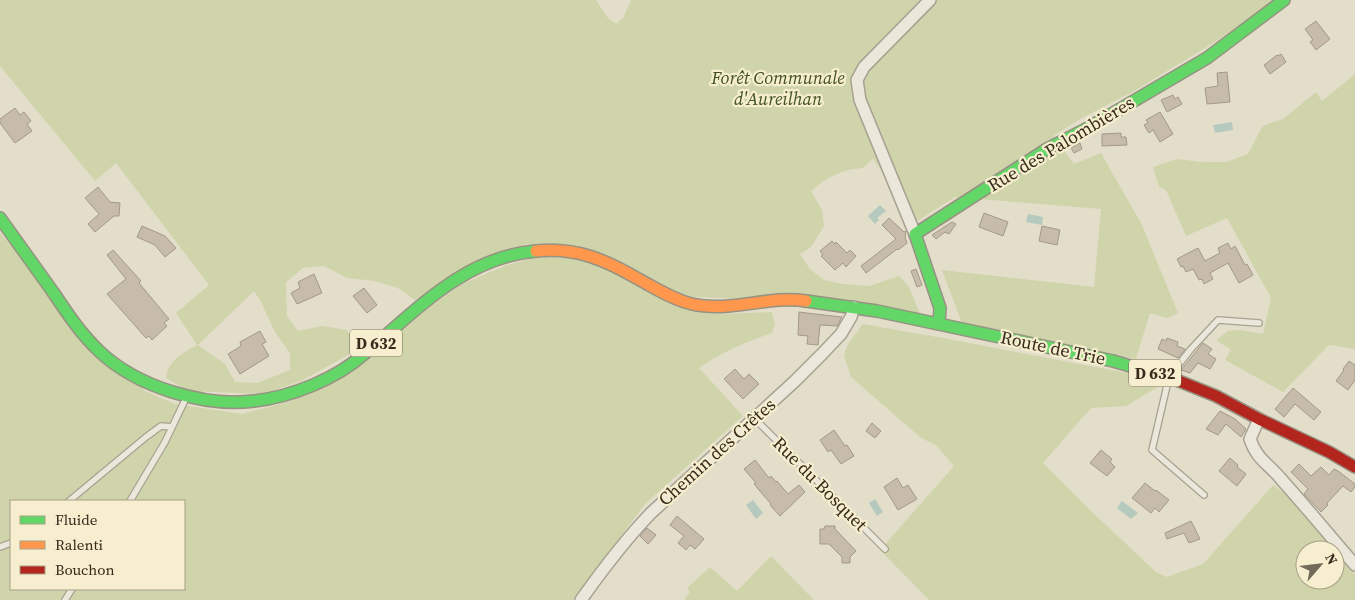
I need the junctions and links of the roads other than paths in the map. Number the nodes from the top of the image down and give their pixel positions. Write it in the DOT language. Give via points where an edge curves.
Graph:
graph roads {
  1 [pos="930,0"];
  2 [pos="1284,0"];
  3 [pos="0,218"];
  4 [pos="915,234"];
  5 [pos="854,307"];
  6 [pos="1259,323"];
  7 [pos="939,324"];
  8 [pos="1169,377"];
  9 [pos="186,397"];
  10 [pos="754,418"];
  11 [pos="1259,419"];
  12 [pos="172,427"];
  13 [pos="1355,467"];
  14 [pos="1204,495"];
  15 [pos="70,500"];
  16 [pos="131,500"];
  17 [pos="885,549"];
  18 [pos="1355,565"];
  19 [pos="581,600"];
  1 -- 4 [label="street" via="864,67 857,80 860,100"];
  2 -- 4 [label="main road, Rue des Palombières" via="1207,58 1047,149"];
  3 -- 9 [label="main road, D 632" via="80,331 107,358 132,375"];
  4 -- 7 [label="main road" via="940,308"];
  5 -- 7 [label="main road, D 632"];
  5 -- 9 [label="main road, D 632" via="789,300 693,305 672,298 608,261 587,254 567,250 517,253 491,261 438,290 351,366 330,378 254,402"];
  5 -- 10 [label="street, Chemin des Crêtes" via="841,334 795,382"];
  6 -- 8 [label="lane" via="1218,320"];
  7 -- 8 [label="main road, Route de Trie / D 632" via="1113,361"];
  8 -- 11 [label="main road, Route de Trie / D 632" via="1216,396"];
  8 -- 14 [label="lane" via="1152,450"];
  9 -- 12 [label="lane"];
  10 -- 17 [label="lane, Rue du Bosquet"];
  10 -- 19 [label="street, Chemin des Crêtes" via="630,534"];
  11 -- 13 [label="main road, Route de Trie / D 632"];
  11 -- 18 [label="street" via="1250,439 1258,456"];
  12 -- 15 [label="lane" via="161,426 146,436"];
  12 -- 16 [label="lane"];
}
